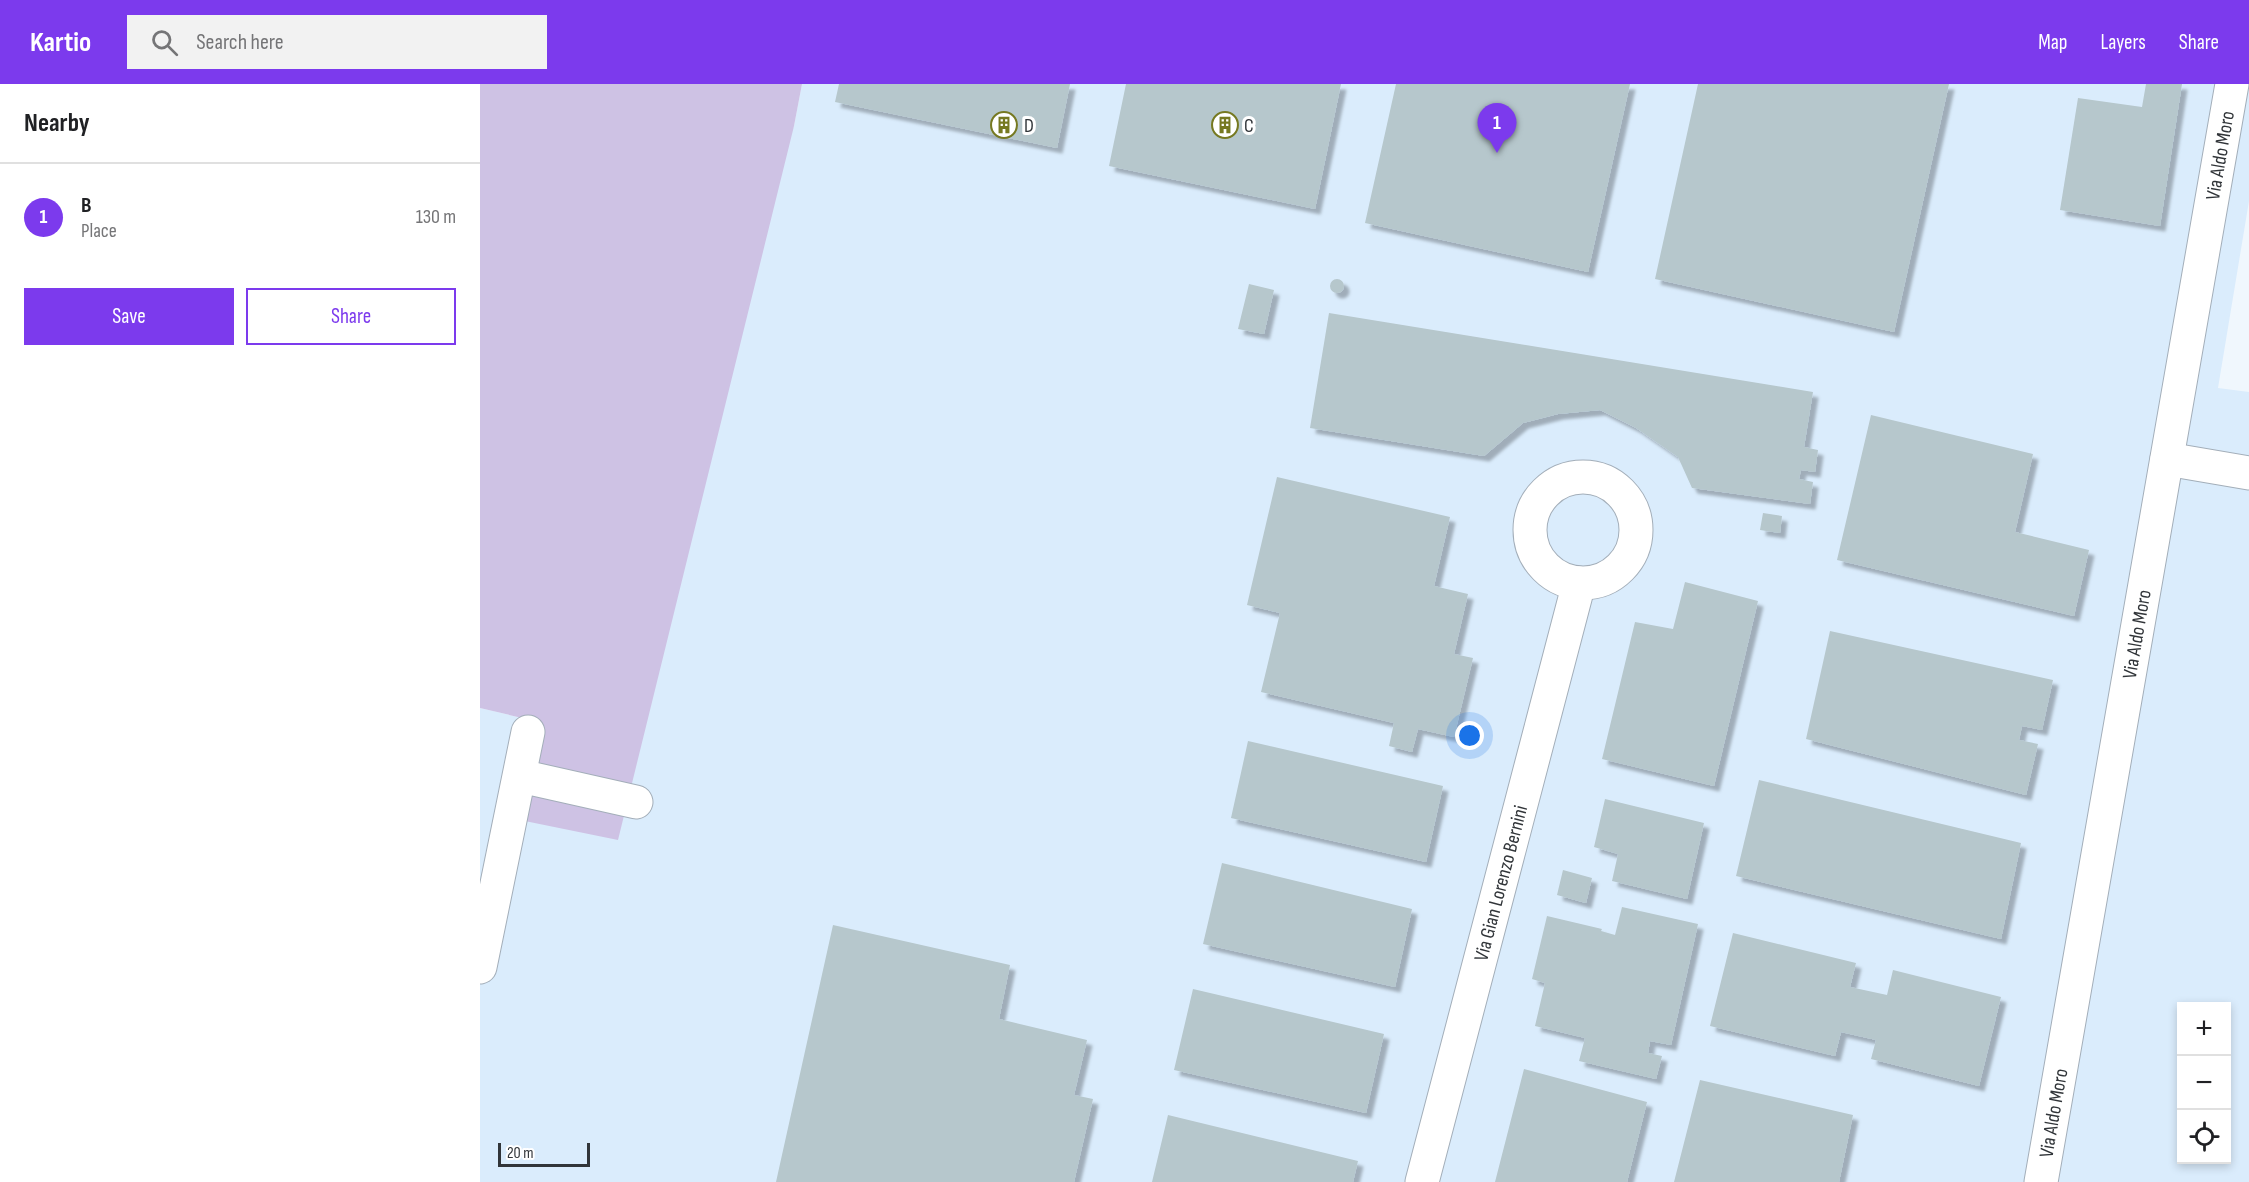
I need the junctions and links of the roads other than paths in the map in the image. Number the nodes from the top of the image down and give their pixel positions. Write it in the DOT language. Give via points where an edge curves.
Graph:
graph roads {
  1 [pos="2232,84"];
  2 [pos="2167,459"];
  3 [pos="2249,473"];
  4 [pos="1580,583"];
  5 [pos="528,732"];
  6 [pos="519,776"];
  7 [pos="636,802"];
  8 [pos="480,967"];
  9 [pos="1422,1182"];
  10 [pos="2041,1182"];
  1 -- 2 [label="street, Via Aldo Moro"];
  2 -- 3 [label="street"];
  2 -- 10 [label="street, Via Aldo Moro"];
  4 -- 9 [label="street, Via Gian Lorenzo Bernini"];
  5 -- 6 [label="street"];
  6 -- 7 [label="street"];
  6 -- 8 [label="street"];
}
